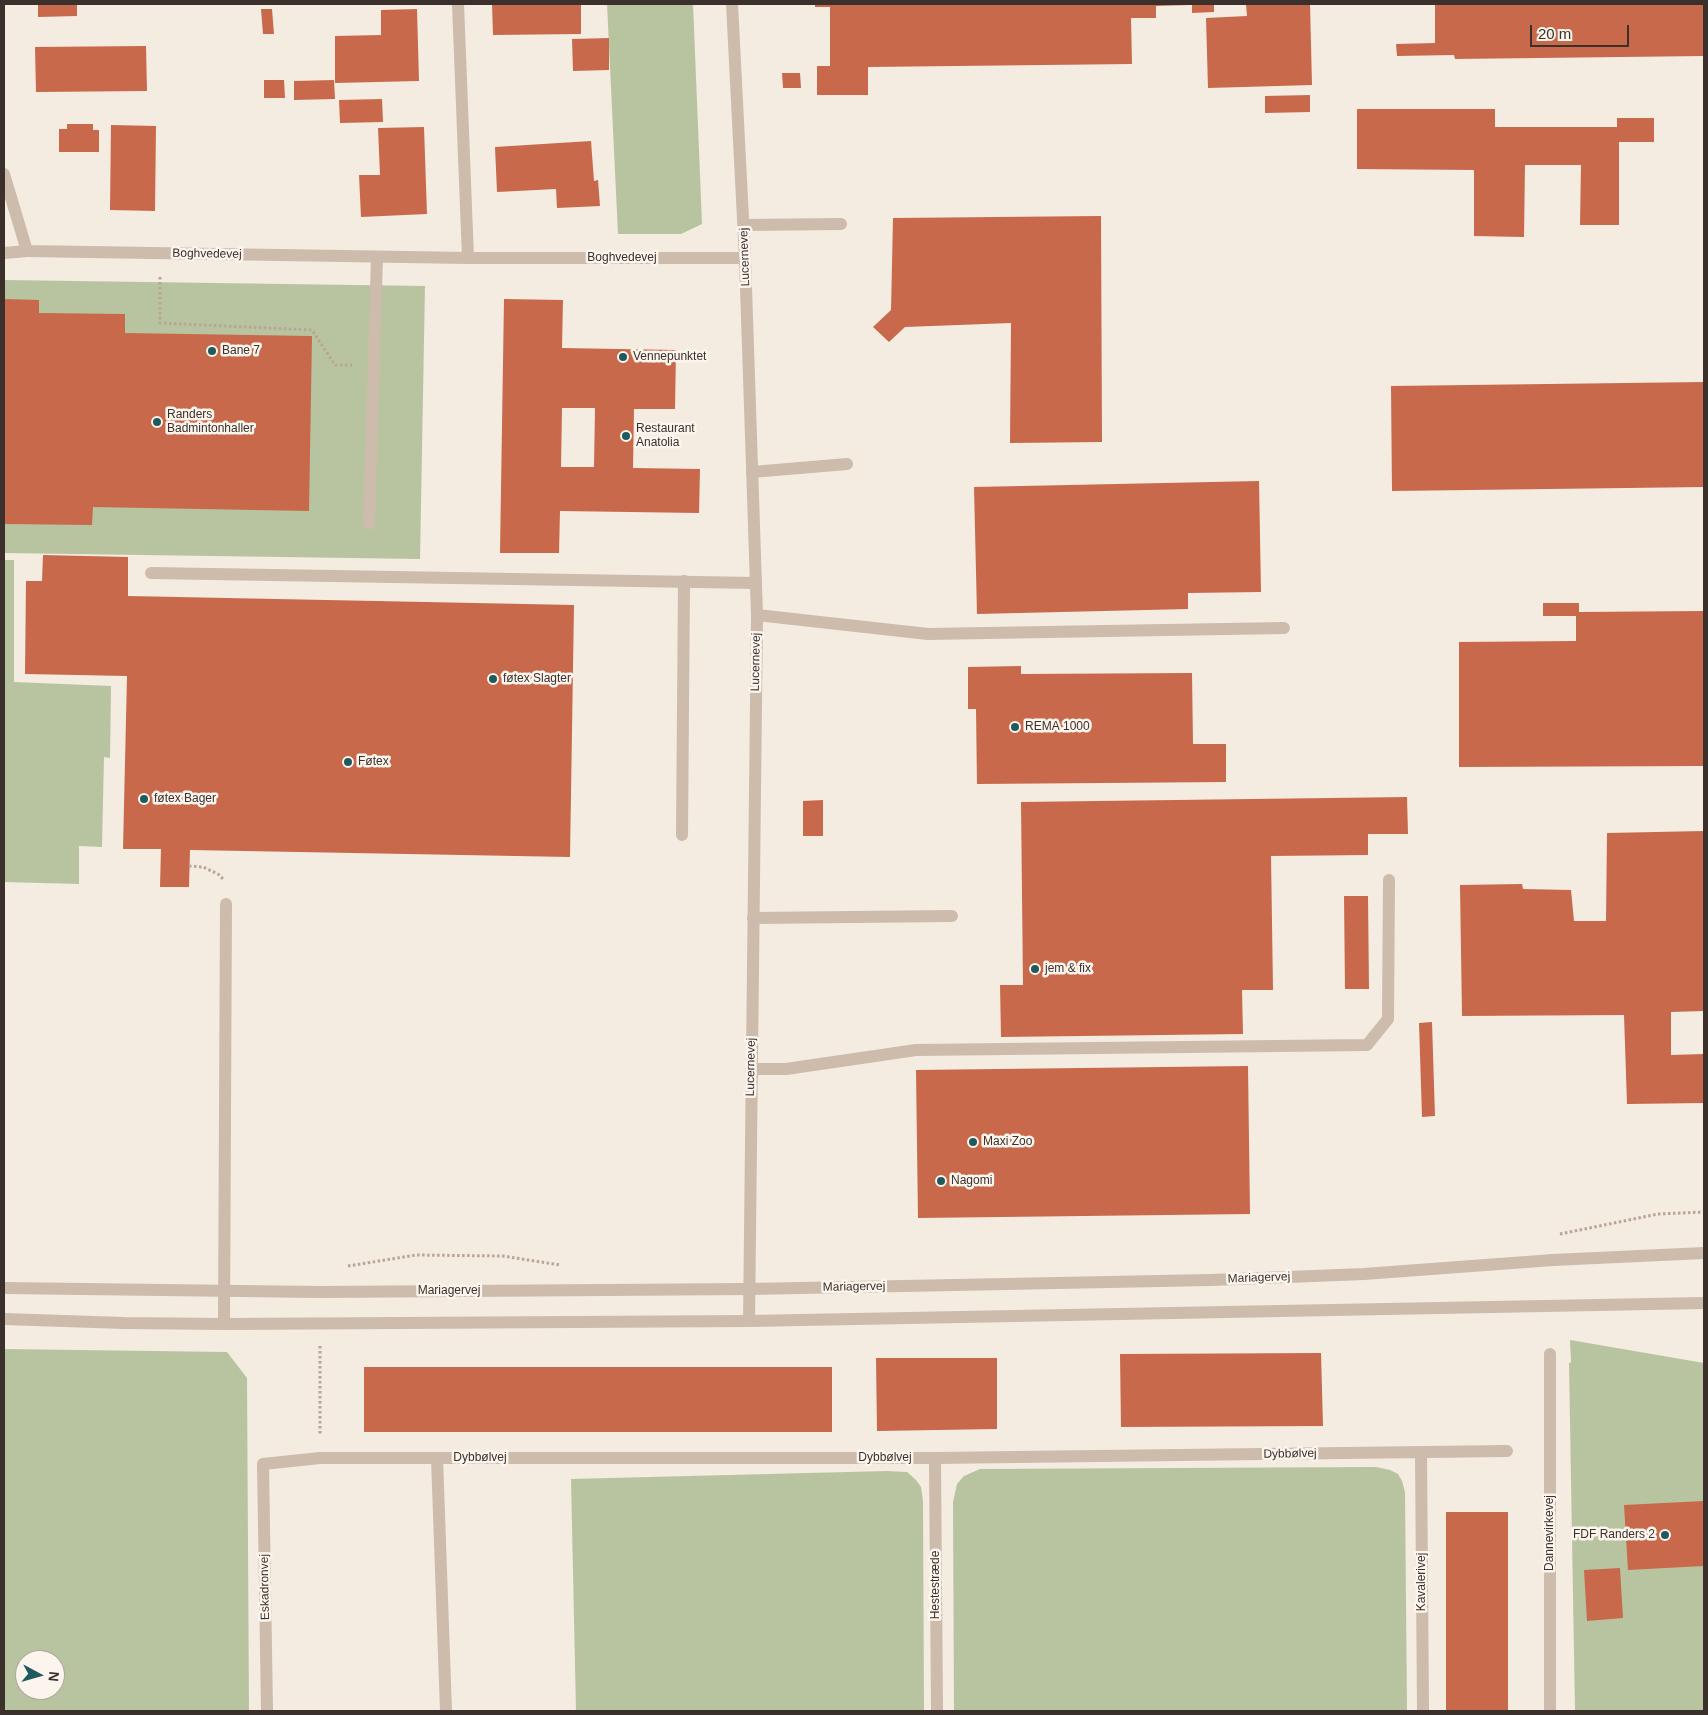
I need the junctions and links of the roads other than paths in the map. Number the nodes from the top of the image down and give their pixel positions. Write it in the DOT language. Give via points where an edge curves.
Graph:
graph roads {
  1 [pos="458,4"];
  2 [pos="732,4"];
  3 [pos="4,174"];
  4 [pos="841,224"];
  5 [pos="744,225"];
  6 [pos="27,251"];
  7 [pos="4,253"];
  8 [pos="377,257"];
  9 [pos="468,258"];
  10 [pos="745,258"];
  11 [pos="847,464"];
  12 [pos="752,472"];
  13 [pos="369,524"];
  14 [pos="151,573"];
  15 [pos="684,582"];
  16 [pos="756,583"];
  17 [pos="757,615"];
  18 [pos="1284,628"];
  19 [pos="682,835"];
  20 [pos="1389,880"];
  21 [pos="226,904"];
  22 [pos="952,916"];
  23 [pos="753,918"];
  24 [pos="751,1069"];
  25 [pos="1704,1253"];
  26 [pos="4,1288"];
  27 [pos="749,1289"];
  28 [pos="224,1291"];
  29 [pos="1704,1303"];
  30 [pos="4,1319"];
  31 [pos="749,1321"];
  32 [pos="224,1324"];
  33 [pos="1550,1354"];
  34 [pos="1507,1451"];
  35 [pos="1422,1452"];
  36 [pos="438,1458"];
  37 [pos="935,1458"];
  38 [pos="263,1464"];
  39 [pos="267,1711"];
  40 [pos="446,1711"];
  41 [pos="937,1711"];
  42 [pos="1423,1711"];
  43 [pos="1550,1711"];
  1 -- 9 [label="street"];
  2 -- 5 [label="street, Lucernevej"];
  3 -- 6 [label="street"];
  4 -- 5 [label="street"];
  5 -- 10 [label="street, Lucernevej"];
  6 -- 7 [label="street, Boghvedevej"];
  6 -- 8 [label="street, Boghvedevej"];
  8 -- 9 [label="street, Boghvedevej"];
  8 -- 13 [label="street"];
  9 -- 10 [label="street, Boghvedevej"];
  10 -- 12 [label="street, Lucernevej"];
  11 -- 12 [label="street"];
  12 -- 16 [label="street, Lucernevej"];
  14 -- 15 [label="street"];
  15 -- 16 [label="street"];
  15 -- 19 [label="street"];
  16 -- 17 [label="street, Lucernevej"];
  17 -- 18 [label="street" via="928,634"];
  17 -- 23 [label="street, Lucernevej"];
  20 -- 24 [label="street" via="1388,1019 1367,1045 916,1050 786,1069"];
  21 -- 28 [label="street"];
  22 -- 23 [label="street"];
  23 -- 24 [label="street, Lucernevej"];
  24 -- 27 [label="street, Lucernevej"];
  25 -- 27 [label="street, Mariagervej" via="1211,1280"];
  26 -- 28 [label="street, Mariagervej"];
  27 -- 28 [label="street, Mariagervej"];
  27 -- 31 [label="street, Lucernevej"];
  28 -- 32 [label="street"];
  29 -- 31 [label="street"];
  30 -- 32 [label="street"];
  31 -- 32 [label="street"];
  33 -- 43 [label="street, Dannevirkevej"];
  34 -- 35 [label="street, Dybbølvej"];
  35 -- 37 [label="street, Dybbølvej"];
  35 -- 42 [label="street, Kavalerivej"];
  36 -- 37 [label="street, Dybbølvej"];
  36 -- 38 [label="street, Dybbølvej" via="320,1458"];
  36 -- 40 [label="street"];
  37 -- 41 [label="street, Hestestræde"];
  38 -- 39 [label="street, Eskadronvej"];
}
